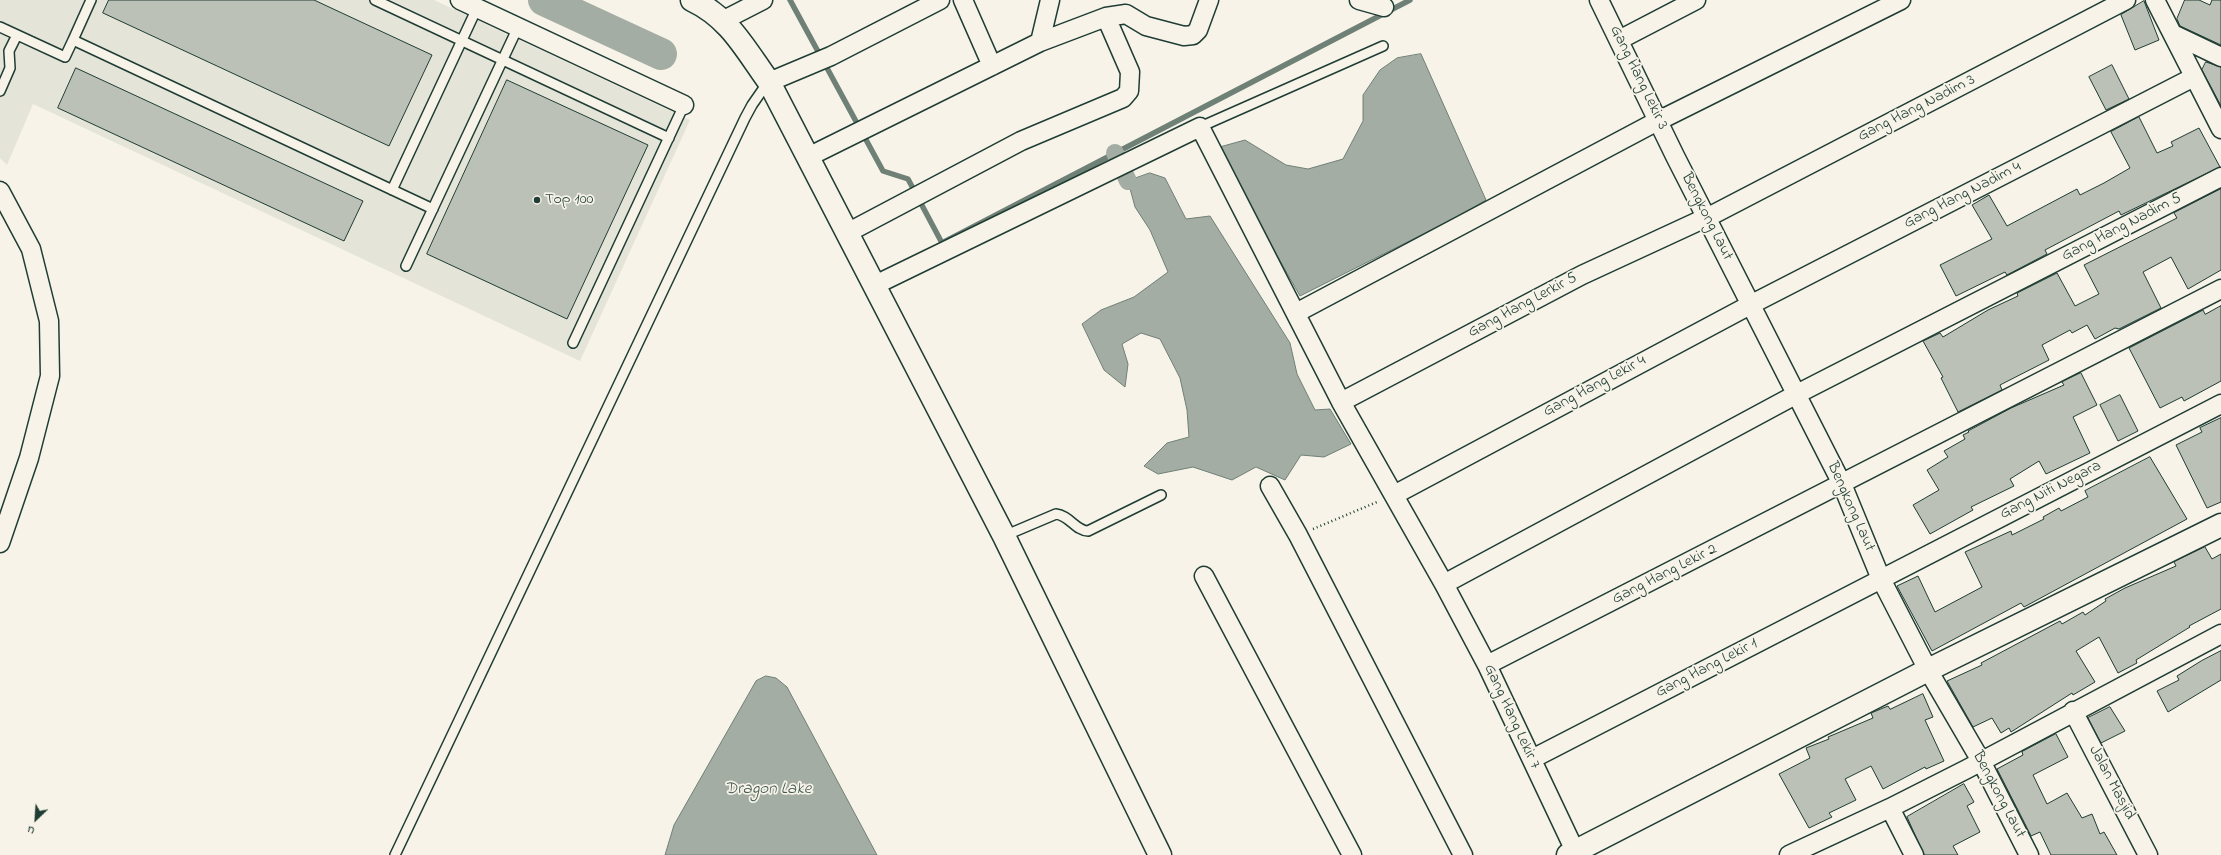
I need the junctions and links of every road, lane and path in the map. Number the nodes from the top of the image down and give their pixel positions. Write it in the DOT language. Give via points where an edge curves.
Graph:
graph roads {
  1 [pos="91,0"];
  2 [pos="375,0"];
  3 [pos="692,0"];
  4 [pos="763,0"];
  5 [pos="940,0"];
  6 [pos="963,0"];
  7 [pos="1050,0"];
  8 [pos="1209,0"];
  9 [pos="1359,0"];
  10 [pos="1599,0"];
  11 [pos="1696,0"];
  12 [pos="1901,0"];
  13 [pos="2126,0"];
  14 [pos="2155,0"];
  15 [pos="478,4"];
  16 [pos="1128,7"];
  17 [pos="1384,7"];
  18 [pos="1106,17"];
  19 [pos="724,20"];
  20 [pos="0,27"];
  21 [pos="518,27"];
  22 [pos="2173,34"];
  23 [pos="17,35"];
  24 [pos="73,40"];
  25 [pos="1619,40"];
  26 [pos="462,41"];
  27 [pos="1040,42"];
  28 [pos="1382,46"];
  29 [pos="0,47"];
  30 [pos="9,51"];
  31 [pos="2221,57"];
  32 [pos="503,60"];
  33 [pos="992,66"];
  34 [pos="2194,77"];
  35 [pos="769,82"];
  36 [pos="0,91"];
  37 [pos="684,105"];
  38 [pos="1659,121"];
  39 [pos="1200,127"];
  40 [pos="2221,129"];
  41 [pos="669,138"];
  42 [pos="1676,156"];
  43 [pos="808,157"];
  44 [pos="2221,177"];
  45 [pos="392,190"];
  46 [pos="0,191"];
  47 [pos="433,209"];
  48 [pos="1707,217"];
  49 [pos="847,233"];
  50 [pos="406,266"];
  51 [pos="873,286"];
  52 [pos="2221,288"];
  53 [pos="1750,305"];
  54 [pos="1296,313"];
  55 [pos="573,343"];
  56 [pos="1797,394"];
  57 [pos="1341,402"];
  58 [pos="2221,404"];
  59 [pos="1842,484"];
  60 [pos="1270,486"];
  61 [pos="1161,495"];
  62 [pos="1394,495"];
  63 [pos="2221,525"];
  64 [pos="1298,535"];
  65 [pos="1004,536"];
  66 [pos="0,543"];
  67 [pos="1204,576"];
  68 [pos="1881,579"];
  69 [pos="1444,584"];
  70 [pos="2221,634"];
  71 [pos="1487,665"];
  72 [pos="1928,670"];
  73 [pos="2073,711"];
  74 [pos="1532,759"];
  75 [pos="1981,761"];
  76 [pos="1890,808"];
  77 [pos="1572,853"];
  78 [pos="395,855"];
  79 [pos="1160,855"];
  80 [pos="1352,855"];
  81 [pos="1463,855"];
  82 [pos="1789,855"];
  83 [pos="1914,855"];
  84 [pos="2029,855"];
  85 [pos="2148,855"];
  1 -- 24 [label="lane"];
  2 -- 26 [label="lane"];
  3 -- 19 [label="main road" via="712,10"];
  4 -- 19 [label="street"];
  5 -- 35 [label="street" via="831,56"];
  6 -- 33 [label="street"];
  7 -- 27 [label="street"];
  8 -- 16 [label="street" via="1198,30 1193,35 1184,36 1146,26"];
  9 -- 17 [label="street"];
  10 -- 25 [label="street, Gang Hang Lekir 3"];
  11 -- 25 [label="street"];
  12 -- 38 [label="street"];
  13 -- 48 [label="street, Gang Hang Nadim 3"];
  14 -- 22 [label="street"];
  15 -- 21 [label="street"];
  15 -- 26 [label="lane"];
  16 -- 18 [label="street"];
  18 -- 27 [label="street"];
  18 -- 49 [label="street" via="1130,72 1130,91 1124,98 1021,141"];
  19 -- 35 [label="main road"];
  20 -- 23 [label="lane"];
  21 -- 32 [label="lane"];
  21 -- 37 [label="street"];
  22 -- 31 [label="street"];
  22 -- 34 [label="street"];
  23 -- 24 [label="lane" via="65,57"];
  23 -- 30 [label="lane"];
  24 -- 45 [label="lane"];
  25 -- 38 [label="street, Gang Hang Lekir 3"];
  26 -- 32 [label="lane"];
  26 -- 45 [label="lane"];
  27 -- 33 [label="street"];
  28 -- 39 [label="lane"];
  29 -- 30 [label="lane"];
  30 -- 36 [label="lane" via="10,68"];
  32 -- 41 [label="lane"];
  32 -- 47 [label="lane"];
  33 -- 43 [label="street"];
  34 -- 40 [label="street"];
  34 -- 53 [label="street, Gang Hang Nadim 4"];
  35 -- 43 [label="main road"];
  35 -- 78 [label="lane" via="755,99 745,118"];
  37 -- 41 [label="lane"];
  38 -- 42 [label="street, Gang Hang Lekir 3"];
  38 -- 54 [label="street"];
  39 -- 51 [label="street"];
  39 -- 54 [label="street, Gang Hang Lekir 7"];
  41 -- 55 [label="lane"];
  42 -- 48 [label="street, Bengkong Laut"];
  43 -- 49 [label="main road"];
  44 -- 56 [label="street, Gang Hang Nadim 5"];
  45 -- 47 [label="lane"];
  46 -- 66 [label="street" via="31,249 49,321 50,376 29,458"];
  47 -- 50 [label="lane"];
  48 -- 53 [label="street, Bengkong Laut"];
  48 -- 57 [label="street, Gang Hang Lerkir 5" via="1582,275"];
  49 -- 51 [label="main road"];
  51 -- 65 [label="main road"];
  52 -- 59 [label="street, Gang Hang Lekir 2"];
  53 -- 56 [label="street, Bengkong Laut"];
  53 -- 62 [label="street, Gang Hang Lekir 4"];
  54 -- 57 [label="street, Gang Hang Lekir 7"];
  56 -- 59 [label="street, Bengkong Laut"];
  56 -- 69 [label="street, Gang Hang Nadim 5"];
  57 -- 62 [label="street, Gang Hang Lekir 7"];
  58 -- 68 [label="street, Gang Niti Negara"];
  59 -- 68 [label="street, Bengkong Laut"];
  59 -- 71 [label="street, Gang Hang Lekir 2"];
  60 -- 64 [label="street"];
  61 -- 65 [label="lane" via="1088,531 1081,529 1061,514 1056,514"];
  62 -- 64 [label="path"];
  62 -- 69 [label="street, Gang Hang Lekir 7"];
  63 -- 72 [label="main road"];
  64 -- 81 [label="street"];
  65 -- 79 [label="main road"];
  67 -- 80 [label="street"];
  68 -- 72 [label="street, Bengkong Laut"];
  68 -- 74 [label="street, Gang Hang Lekir 1"];
  69 -- 71 [label="street, Gang Hang Lekir 7"];
  70 -- 73 [label="street"];
  71 -- 74 [label="street, Gang Hang Lekir 7"];
  72 -- 75 [label="street, Bengkong Laut"];
  72 -- 77 [label="main road"];
  73 -- 75 [label="street"];
  73 -- 85 [label="street, Jalan Masjid"];
  74 -- 77 [label="street, Gang Hang Lekir 7"];
  75 -- 76 [label="street"];
  75 -- 84 [label="street, Bengkong Laut"];
  76 -- 82 [label="street"];
  76 -- 83 [label="street"];
}
